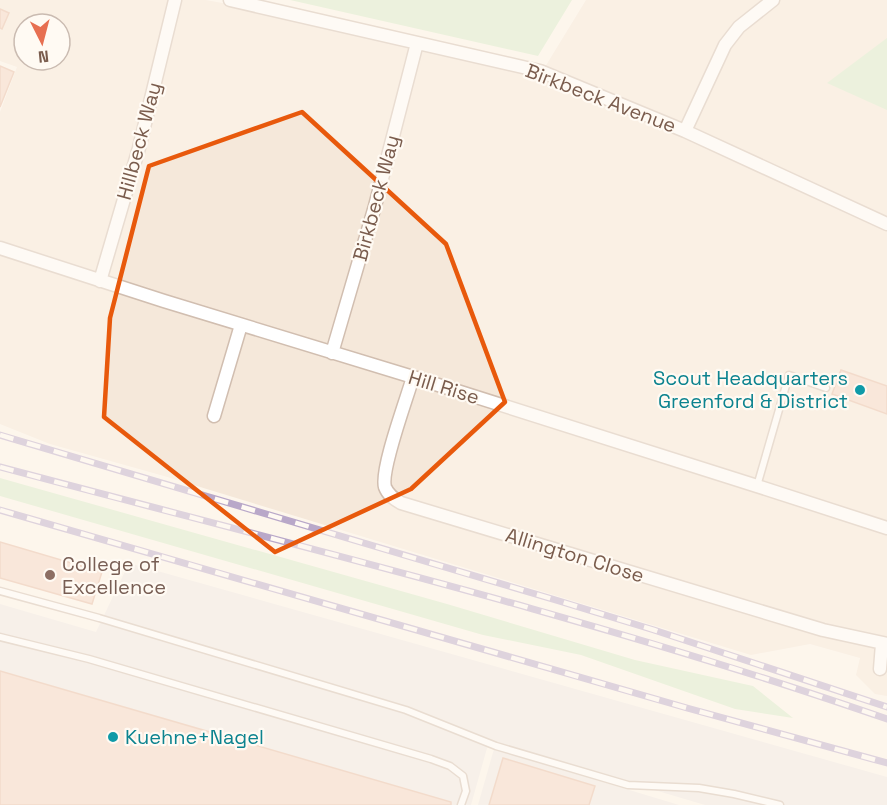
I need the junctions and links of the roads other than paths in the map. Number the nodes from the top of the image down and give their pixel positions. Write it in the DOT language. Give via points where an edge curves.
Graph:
graph roads {
  1 [pos="175,0"];
  2 [pos="230,0"];
  3 [pos="773,0"];
  4 [pos="417,43"];
  5 [pos="685,131"];
  6 [pos="887,224"];
  7 [pos="0,248"];
  8 [pos="100,281"];
  9 [pos="241,326"];
  10 [pos="332,353"];
  11 [pos="413,377"];
  12 [pos="826,388"];
  13 [pos="214,416"];
  14 [pos="757,486"];
  15 [pos="887,528"];
  16 [pos="0,591"];
  17 [pos="0,636"];
  18 [pos="885,644"];
  19 [pos="880,669"];
  20 [pos="461,805"];
  21 [pos="780,805"];
  1 -- 8 [label="street, Hillbeck Way" via="139,148"];
  2 -- 4 [label="street, Birkbeck Avenue"];
  3 -- 5 [label="street" via="739,27 725,45"];
  4 -- 5 [label="street, Birkbeck Avenue" via="540,71"];
  4 -- 10 [label="street, Birkbeck Way"];
  5 -- 6 [label="street, Birkbeck Avenue"];
  7 -- 8 [label="street, Hill Rise"];
  8 -- 9 [label="street, Hill Rise"];
  9 -- 10 [label="street, Hill Rise"];
  9 -- 13 [label="street"];
  10 -- 11 [label="street, Hill Rise"];
  11 -- 14 [label="street, Hill Rise"];
  11 -- 18 [label="street, Allington Close" via="384,476 391,497 401,503 823,630"];
  12 -- 14 [label="lane" via="789,375"];
  14 -- 15 [label="street, Hill Rise"];
  16 -- 21 [label="lane" via="406,710 496,746 628,785 699,788"];
  17 -- 20 [label="lane" via="431,759 463,776 466,791"];
  18 -- 19 [label="street, Allington Close"];
}
